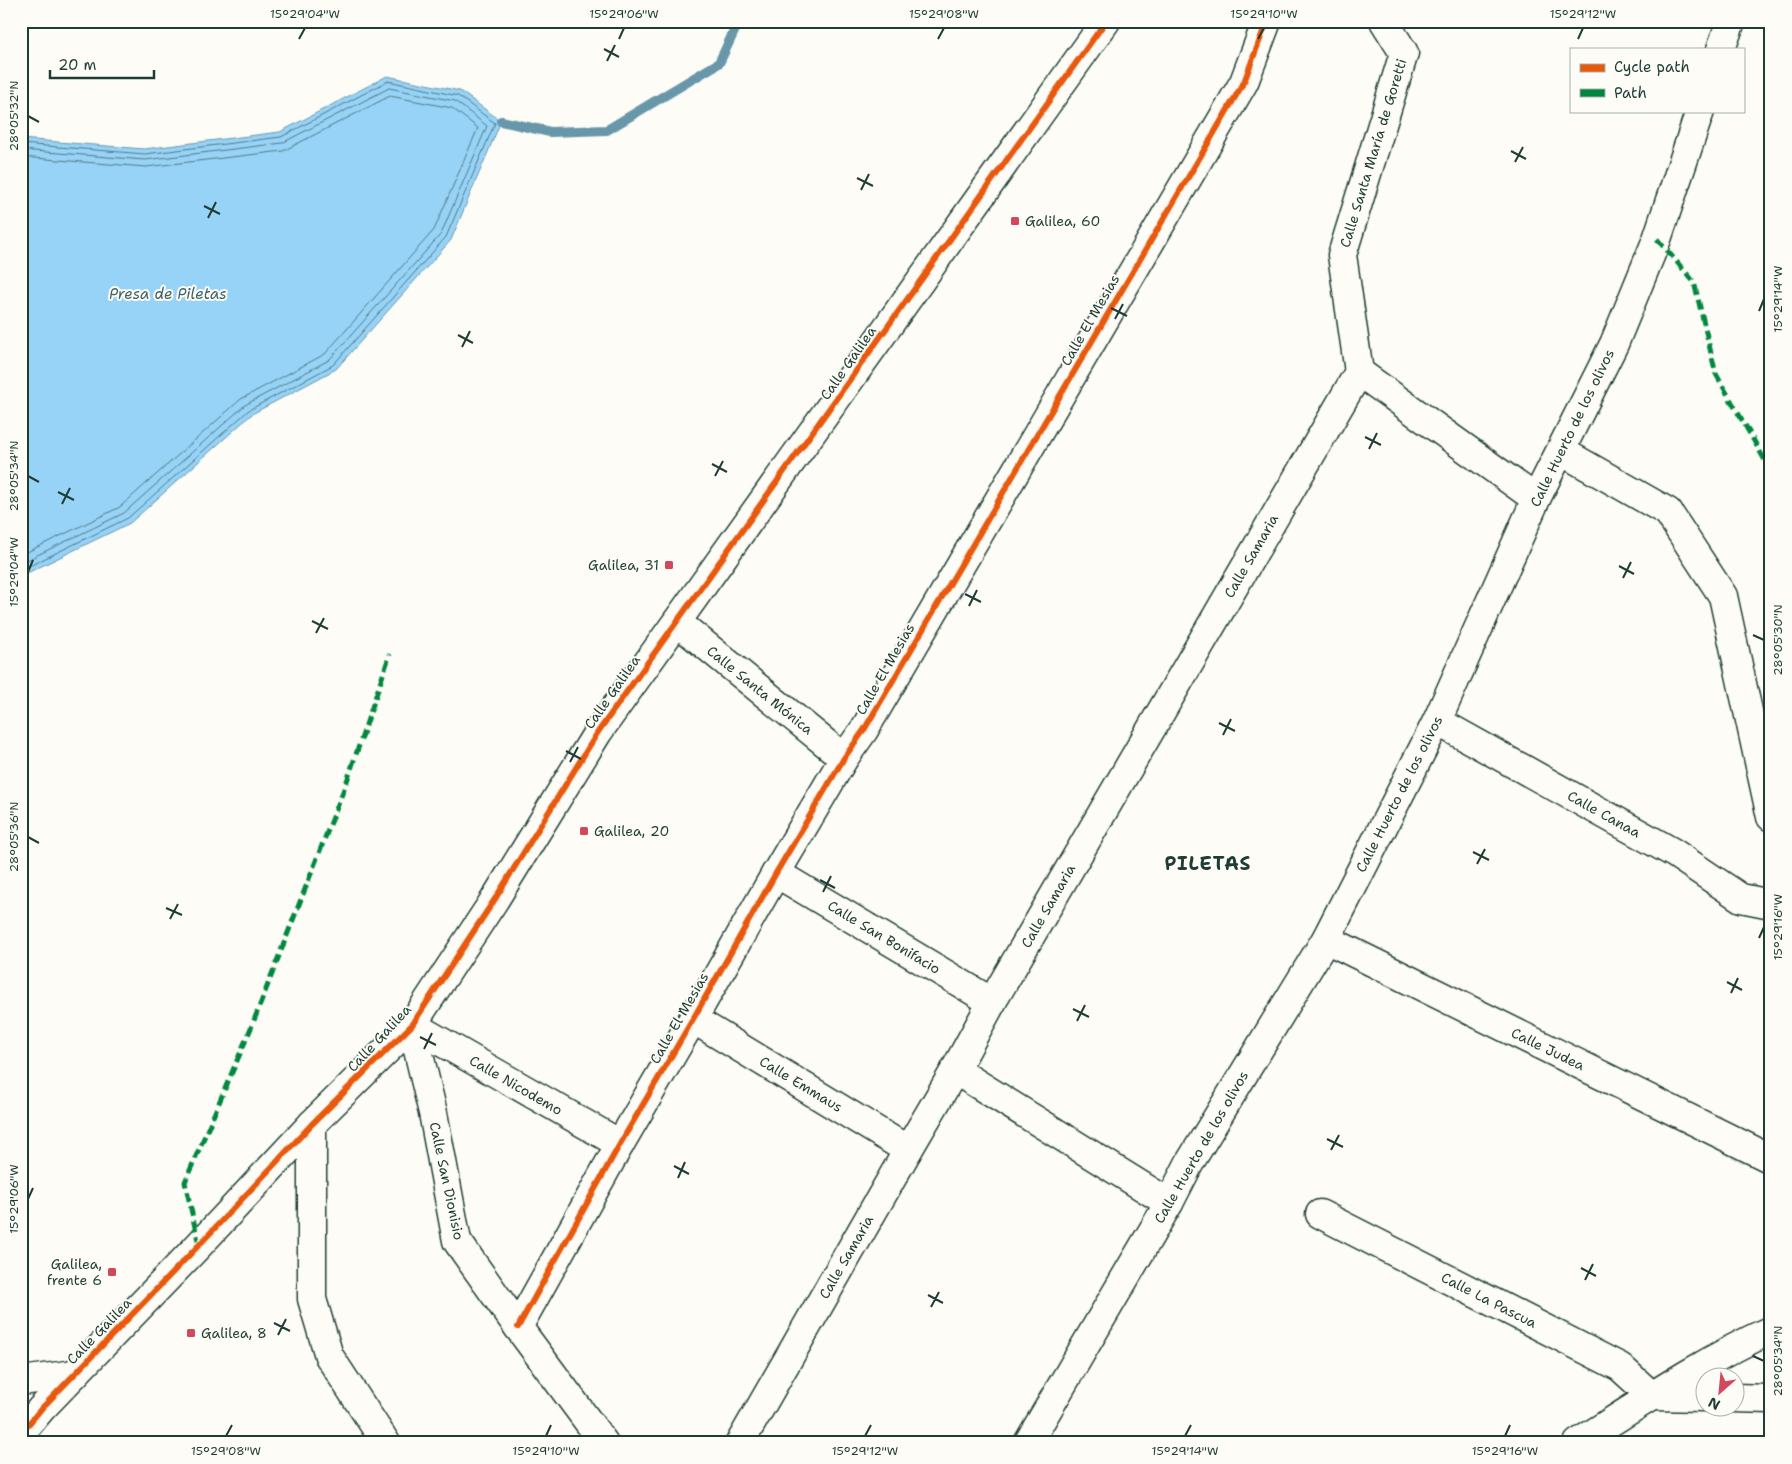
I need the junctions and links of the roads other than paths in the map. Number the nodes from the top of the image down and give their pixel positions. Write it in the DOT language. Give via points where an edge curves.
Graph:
graph roads {
  1 [pos="1106,21"];
  2 [pos="1267,21"];
  3 [pos="1384,21"];
  4 [pos="1731,21"];
  5 [pos="1722,48"];
  6 [pos="1700,112"];
  7 [pos="1359,372"];
  8 [pos="1561,451"];
  9 [pos="1536,498"];
  10 [pos="677,622"];
  11 [pos="1437,721"];
  12 [pos="844,758"];
  13 [pos="1771,817"];
  14 [pos="776,873"];
  15 [pos="1771,904"];
  16 [pos="1326,939"];
  17 [pos="992,1002"];
  18 [pos="694,1019"];
  19 [pos="412,1025"];
  20 [pos="955,1070"];
  21 [pos="312,1124"];
  22 [pos="620,1144"];
  23 [pos="908,1150"];
  24 [pos="1771,1159"];
  25 [pos="1169,1203"];
  26 [pos="1320,1214"];
  27 [pos="518,1326"];
  28 [pos="1771,1330"];
  29 [pos="75,1374"];
  30 [pos="21,1381"];
  31 [pos="1652,1396"];
  32 [pos="1694,1398"];
  33 [pos="1744,1398"];
  34 [pos="1771,1399"];
  35 [pos="21,1433"];
  36 [pos="386,1443"];
  37 [pos="604,1443"];
  38 [pos="740,1443"];
  39 [pos="1028,1443"];
  40 [pos="1578,1443"];
  1 -- 10 [label="street, Calle Galilea"];
  2 -- 12 [label="street, Calle El Mesias" via="1244,82 864,730"];
  3 -- 7 [label="street, Calle Santa María de Goretti" via="1404,53 1342,255"];
  4 -- 5 [label="street"];
  6 -- 8 [label="street, Calle Huerto de los olivos" via="1657,239 1614,344"];
  7 -- 9 [label="street"];
  7 -- 17 [label="street, Calle Samaria"];
  8 -- 9 [label="street, Calle Huerto de los olivos"];
  8 -- 13 [label="street" via="1668,512 1723,596"];
  9 -- 11 [label="street, Calle Huerto de los olivos"];
  10 -- 12 [label="street, Calle Santa Mónica"];
  10 -- 19 [label="street, Calle Galilea" via="598,732"];
  11 -- 15 [label="street, Calle Canaa" via="1674,853 1741,898"];
  11 -- 16 [label="street, Calle Huerto de los olivos"];
  12 -- 14 [label="street, Calle El Mesias"];
  14 -- 17 [label="street, Calle San Bonifacio"];
  14 -- 18 [label="street, Calle El Mesias"];
  16 -- 24 [label="street, Calle Judea"];
  16 -- 25 [label="street, Calle Huerto de los olivos" via="1190,1162"];
  17 -- 20 [label="street, Calle Samaria"];
  18 -- 22 [label="street, Calle El Mesias"];
  18 -- 23 [label="street, Calle Emmaus"];
  19 -- 21 [label="street, Calle Galilea"];
  19 -- 22 [label="street, Calle Nicodemo"];
  19 -- 27 [label="street, Calle San Dionisio" via="433,1113 457,1241"];
  20 -- 23 [label="street, Calle Samaria"];
  20 -- 25 [label="street"];
  21 -- 29 [label="street, Calle Galilea"];
  21 -- 36 [label="street" via="312,1299 329,1356"];
  22 -- 27 [label="street, Calle El Mesias"];
  23 -- 38 [label="street, Calle Samaria"];
  25 -- 39 [label="street, Calle Huerto de los olivos"];
  26 -- 31 [label="street, Calle La Pascua" via="1620,1367"];
  27 -- 37 [label="street, Calle San Dionisio"];
  28 -- 31 [label="street" via="1738,1345"];
  29 -- 30 [label="street"];
  29 -- 35 [label="street, Calle Galilea"];
  31 -- 32 [label="street"];
  31 -- 40 [label="street"];
  33 -- 34 [label="street"];
}
